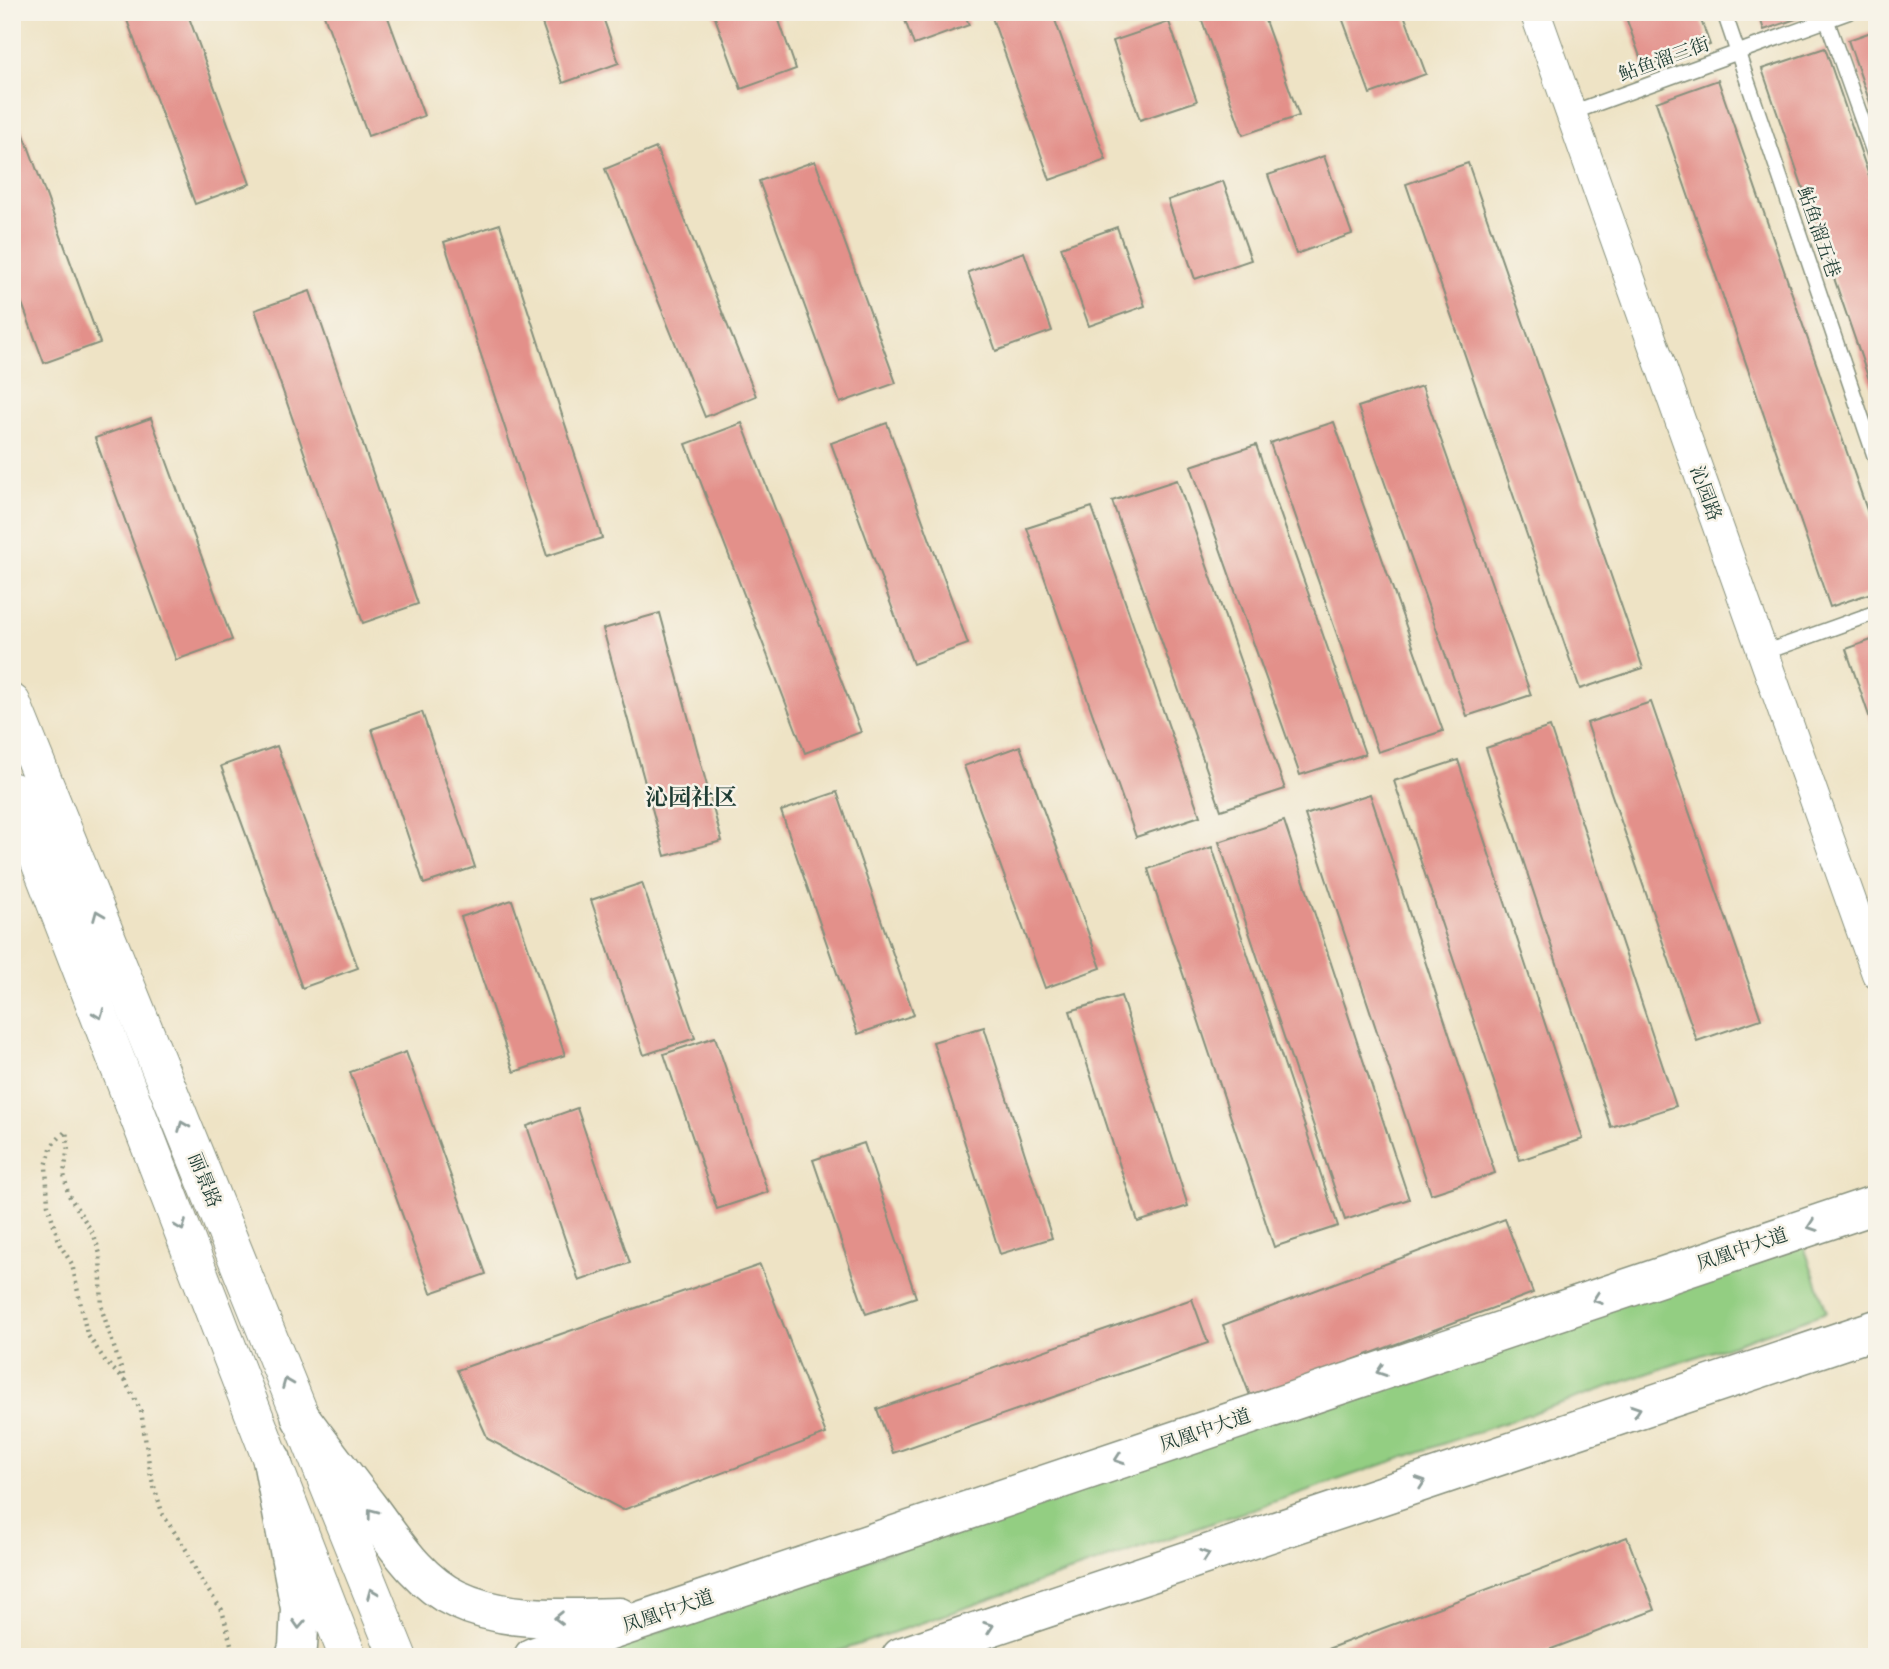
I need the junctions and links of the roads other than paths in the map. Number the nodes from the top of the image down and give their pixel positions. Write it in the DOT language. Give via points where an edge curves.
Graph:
graph roads {
  1 [pos="1535,12"];
  2 [pos="1724,12"];
  3 [pos="1848,12"];
  4 [pos="1827,21"];
  5 [pos="1738,53"];
  6 [pos="1571,113"];
  7 [pos="1877,162"];
  8 [pos="1877,463"];
  9 [pos="1877,612"];
  10 [pos="1763,653"];
  11 [pos="12,703"];
  12 [pos="12,791"];
  13 [pos="1877,974"];
  14 [pos="1877,1204"];
  15 [pos="1877,1329"];
  16 [pos="301,1418"];
  17 [pos="272,1460"];
  18 [pos="652,1617"];
  19 [pos="295,1657"];
  20 [pos="348,1657"];
  21 [pos="398,1657"];
  22 [pos="533,1657"];
  23 [pos="901,1657"];
  1 -- 6 [label="street, 沁园路"];
  2 -- 5 [label="lane, 鲇鱼溜五巷"];
  3 -- 4 [label="lane, 鲇鱼溜三街"];
  4 -- 5 [label="lane, 鲇鱼溜三街"];
  4 -- 7 [label="lane"];
  5 -- 6 [label="lane, 鲇鱼溜三街"];
  5 -- 8 [label="lane, 鲇鱼溜五巷"];
  6 -- 10 [label="street, 沁园路"];
  9 -- 10 [label="lane"];
  10 -- 13 [label="street, 沁园路"];
  16 -- 11 [label="street, 丽景路, one-way"];
  12 -- 17 [label="street, 丽景路, one-way"];
  14 -- 18 [label="main road, 凤凰中大道, one-way"];
  23 -- 15 [label="main road, one-way"];
  18 -- 16 [label="main road, one-way" via="537,1618 488,1610 441,1591 408,1561"];
  21 -- 16 [label="street, 丽景路, one-way"];
  17 -- 19 [label="main road, one-way" via="300,1608"];
  17 -- 20 [label="street, 丽景路"];
  18 -- 22 [label="main road, 凤凰中大道"];
}
